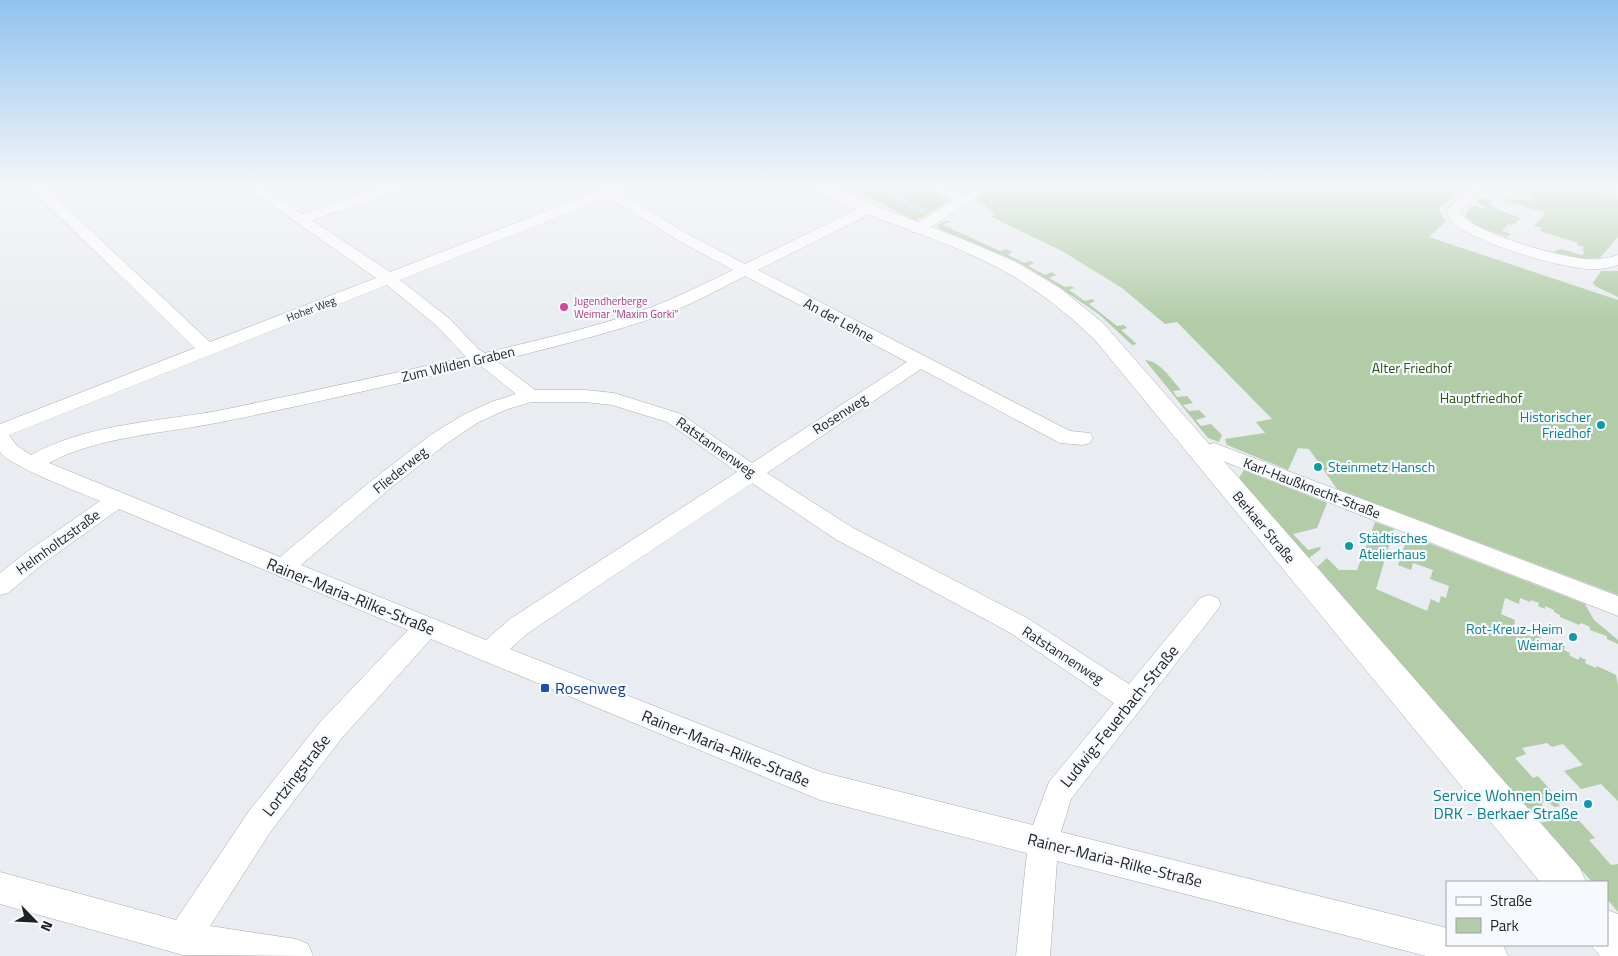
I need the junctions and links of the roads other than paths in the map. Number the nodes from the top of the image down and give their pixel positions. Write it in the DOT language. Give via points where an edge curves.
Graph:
graph roads {
  1 [pos="83,232"];
  2 [pos="319,232"];
  3 [pos="505,232"];
  4 [pos="681,232"];
  5 [pos="823,232"];
  6 [pos="923,232"];
  7 [pos="1478,232"];
  8 [pos="1618,260"];
  9 [pos="745,270"];
  10 [pos="389,279"];
  11 [pos="207,349"];
  12 [pos="483,359"];
  13 [pos="920,362"];
  14 [pos="530,396"];
  15 [pos="0,431"];
  16 [pos="0,436"];
  17 [pos="1083,438"];
  18 [pos="1201,453"];
  19 [pos="31,464"];
  20 [pos="751,472"];
  21 [pos="118,499"];
  22 [pos="283,568"];
  23 [pos="0,586"];
  24 [pos="1209,604"];
  25 [pos="1618,606"];
  26 [pos="427,628"];
  27 [pos="489,652"];
  28 [pos="1131,700"];
  29 [pos="1043,841"];
  30 [pos="1565,881"];
  31 [pos="0,888"];
  32 [pos="1608,932"];
  33 [pos="183,938"];
  34 [pos="1446,944"];
  35 [pos="1618,944"];
  36 [pos="1452,946"];
  37 [pos="296,956"];
  38 [pos="1033,956"];
  39 [pos="1491,956"];
  1 -- 11 [label="street"];
  2 -- 10 [label="street"];
  3 -- 10 [label="street, Hoher Weg"];
  4 -- 9 [label="street, An der Lehne"];
  5 -- 9 [label="street, Zum Wilden Graben"];
  6 -- 18 [label="main road, Berkaer Straße" via="1007,266 1066,303 1103,336"];
  7 -- 8 [label="street" via="1569,261 1601,265"];
  9 -- 12 [label="street, Zum Wilden Graben" via="687,299 641,317"];
  9 -- 13 [label="street, An der Lehne"];
  10 -- 11 [label="street, Hoher Weg"];
  10 -- 12 [label="street" via="444,323 472,353"];
  11 -- 15 [label="street, Hoher Weg"];
  12 -- 14 [label="street"];
  12 -- 19 [label="street, Zum Wilden Graben" via="221,416 85,440 56,450"];
  13 -- 17 [label="street, An der Lehne" via="1067,438"];
  13 -- 20 [label="street, Rosenweg"];
  14 -- 20 [label="street, Ratstannenweg" via="614,399 674,418"];
  14 -- 22 [label="street, Fliederweg" via="498,406 439,439"];
  16 -- 19 [label="street, Rainer-Maria-Rilke-Straße" via="10,450"];
  18 -- 25 [label="street, Karl-Haußknecht-Straße" via="1214,450"];
  18 -- 30 [label="main road, Berkaer Straße"];
  19 -- 21 [label="street, Rainer-Maria-Rilke-Straße"];
  20 -- 27 [label="street, Rosenweg" via="519,626"];
  20 -- 28 [label="street, Ratstannenweg" via="845,534 1018,625"];
  21 -- 22 [label="street, Rainer-Maria-Rilke-Straße"];
  21 -- 23 [label="street, Helmholtzstraße"];
  22 -- 26 [label="street, Rainer-Maria-Rilke-Straße"];
  24 -- 28 [label="street, Ludwig-Feuerbach-Straße"];
  26 -- 27 [label="street, Rainer-Maria-Rilke-Straße"];
  26 -- 33 [label="street, Lortzingstraße" via="331,730 260,821"];
  27 -- 29 [label="street, Rainer-Maria-Rilke-Straße" via="820,786"];
  28 -- 29 [label="street, Ludwig-Feuerbach-Straße" via="1059,792"];
  29 -- 34 [label="street, Rainer-Maria-Rilke-Straße"];
  29 -- 38 [label="street, Ludwig-Feuerbach-Straße"];
  31 -- 33 [label="street"];
  32 -- 35 [label="main road"];
  33 -- 37 [label="street"];
  36 -- 39 [label="street, Rainer-Maria-Rilke-Straße"];
}
